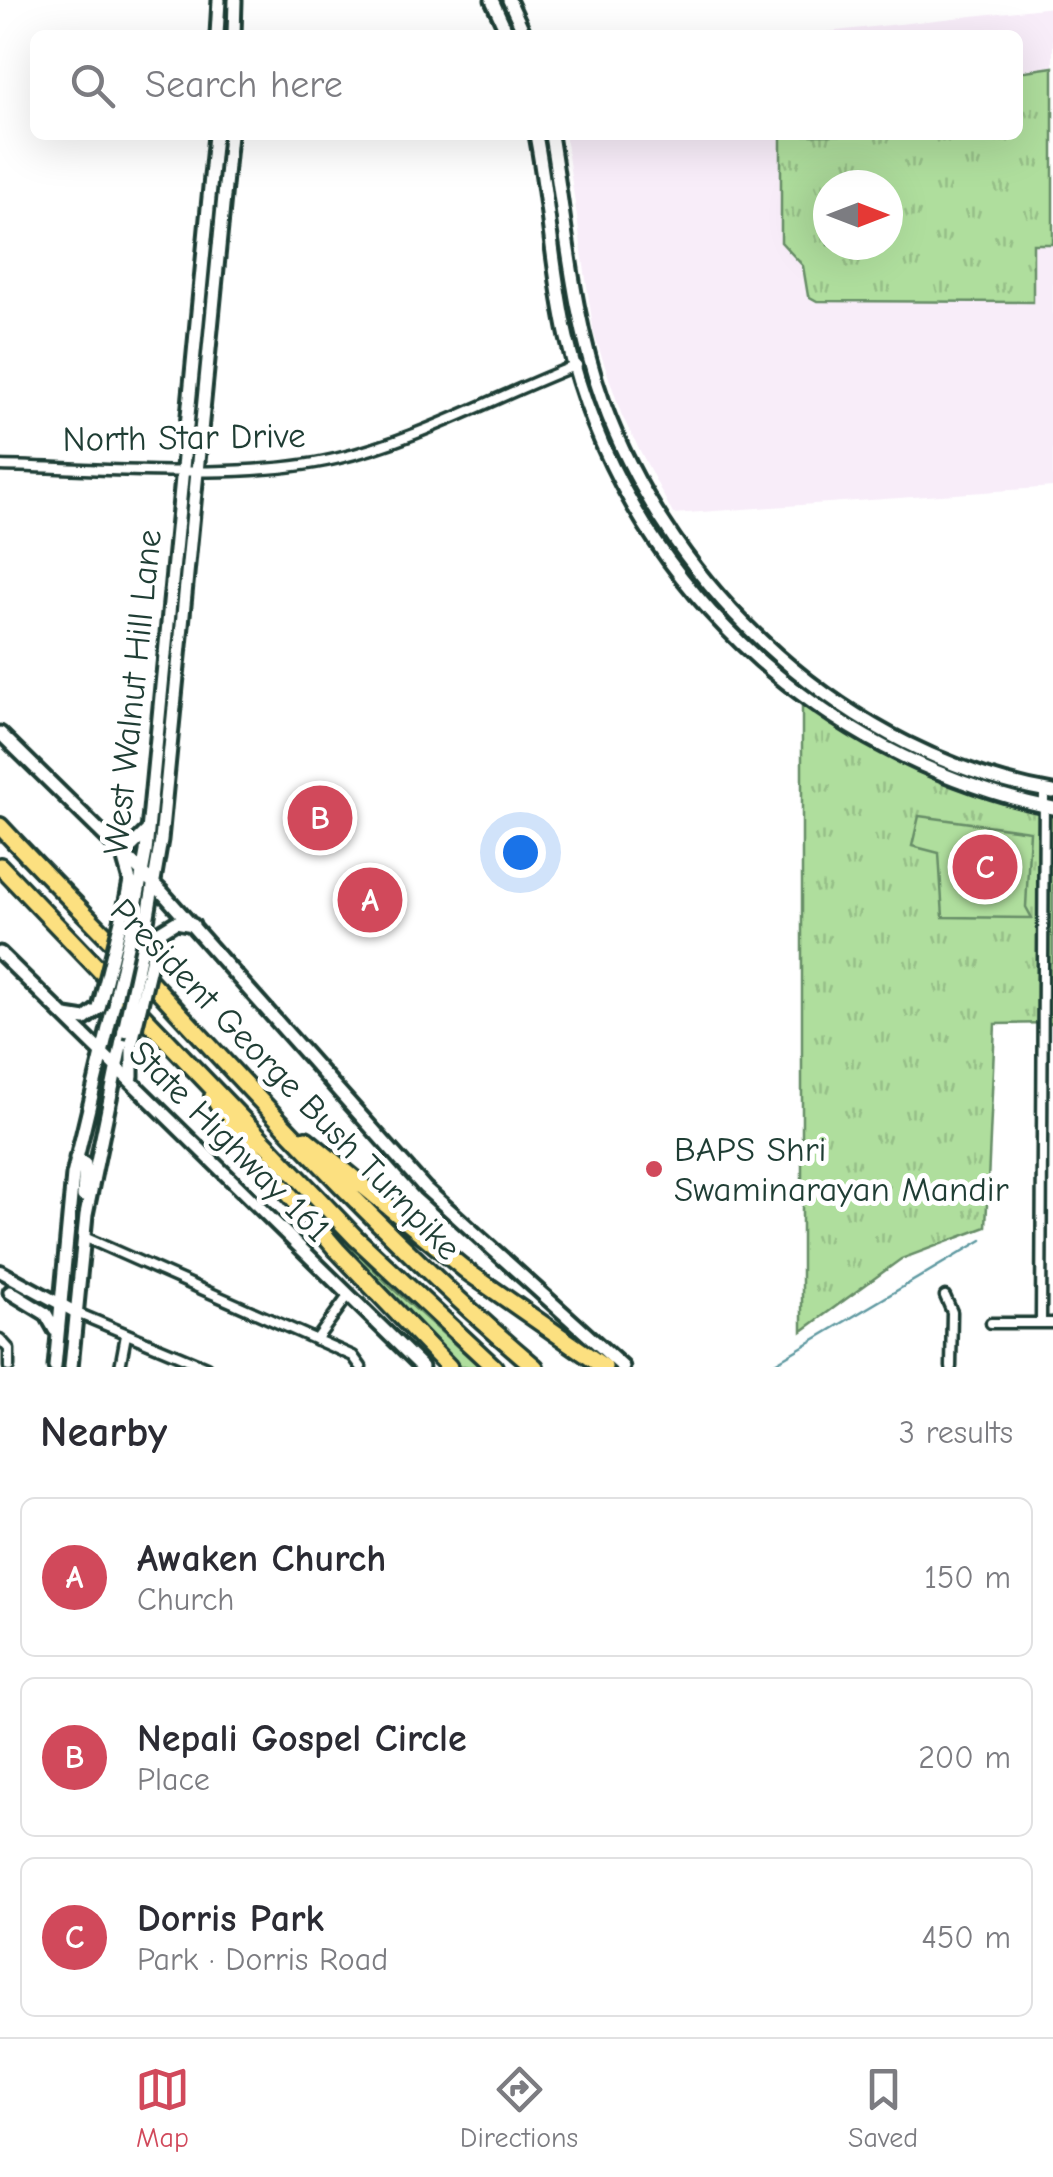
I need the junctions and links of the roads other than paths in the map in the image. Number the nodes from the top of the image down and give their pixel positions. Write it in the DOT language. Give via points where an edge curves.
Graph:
graph roads {
  1 [pos="219,0"];
  2 [pos="235,0"];
  3 [pos="492,0"];
  4 [pos="509,0"];
  5 [pos="217,30"];
  6 [pos="234,30"];
  7 [pos="506,30"];
  8 [pos="523,30"];
  9 [pos="215,140"];
  10 [pos="230,140"];
  11 [pos="537,140"];
  12 [pos="552,140"];
  13 [pos="211,188"];
  14 [pos="225,189"];
  15 [pos="198,313"];
  16 [pos="213,315"];
  17 [pos="590,359"];
  18 [pos="575,366"];
  19 [pos="0,466"];
  20 [pos="182,469"];
  21 [pos="198,469"];
  22 [pos="0,733"];
  23 [pos="164,743"];
  24 [pos="1048,791"];
  25 [pos="1047,807"];
  26 [pos="0,826"];
  27 [pos="148,830"];
  28 [pos="109,841"];
  29 [pos="122,854"];
  30 [pos="0,866"];
  31 [pos="143,872"];
  32 [pos="156,885"];
  33 [pos="130,906"];
  34 [pos="193,925"];
  35 [pos="0,953"];
  36 [pos="66,1016"];
  37 [pos="128,1037"];
  38 [pos="104,1053"];
  39 [pos="117,1066"];
  40 [pos="201,1075"];
  41 [pos="139,1088"];
  42 [pos="108,1098"];
  43 [pos="265,1110"];
  44 [pos="76,1158"];
  45 [pos="86,1215"];
  46 [pos="84,1237"];
  47 [pos="0,1271"];
  48 [pos="5,1289"];
  49 [pos="348,1296"];
  50 [pos="945,1296"];
  51 [pos="58,1307"];
  52 [pos="77,1312"];
  53 [pos="1041,1322"];
  54 [pos="991,1323"];
  55 [pos="1053,1324"];
  56 [pos="126,1335"];
  57 [pos="56,1336"];
  58 [pos="0,1339"];
  59 [pos="316,1340"];
  60 [pos="9,1367"];
  61 [pos="55,1367"];
  62 [pos="72,1367"];
  63 [pos="120,1367"];
  64 [pos="206,1367"];
  65 [pos="361,1367"];
  66 [pos="422,1367"];
  67 [pos="448,1367"];
  68 [pos="494,1367"];
  69 [pos="536,1367"];
  70 [pos="604,1367"];
  71 [pos="623,1367"];
  72 [pos="951,1367"];
  1 -- 5 [label="main road"];
  2 -- 6 [label="main road"];
  3 -- 7 [label="main road"];
  4 -- 8 [label="main road"];
  9 -- 13 [label="main road, West Walnut Hill Lane"];
  10 -- 14 [label="main road, West Walnut Hill Lane"];
  11 -- 18 [label="main road"];
  12 -- 17 [label="main road"];
  13 -- 14 [label="main road"];
  13 -- 15 [label="main road, West Walnut Hill Lane"];
  14 -- 16 [label="main road, West Walnut Hill Lane"];
  15 -- 16 [label="main road"];
  15 -- 20 [label="main road, West Walnut Hill Lane"];
  16 -- 21 [label="main road, West Walnut Hill Lane"];
  17 -- 18 [label="street, North Star Drive"];
  17 -- 24 [label="main road" via="618,435 658,510 708,584 760,640 810,681 898,736 968,767"];
  18 -- 21 [label="street, North Star Drive" via="340,458"];
  18 -- 25 [label="main road" via="636,508 681,579 730,634 788,688 836,720 929,768"];
  19 -- 20 [label="street, North Star Drive"];
  20 -- 21 [label="street, North Star Drive"];
  20 -- 23 [label="main road, West Walnut Hill Lane"];
  21 -- 23 [label="main road, West Walnut Hill Lane"];
  22 -- 28 [label="main road"];
  23 -- 27 [label="main road, West Walnut Hill Lane"];
  23 -- 32 [label="main road, West Walnut Hill Lane"];
  24 -- 25 [label="street"];
  25 -- 53 [label="street"];
  26 -- 43 [label="highway, President George Bush Turnpike"];
  27 -- 28 [label="main road" via="132,846"];
  27 -- 31 [label="main road, West Walnut Hill Lane"];
  28 -- 29 [label="main road"];
  29 -- 31 [label="main road"];
  29 -- 33 [label="main road"];
  30 -- 40 [label="highway, President George Bush Turnpike"];
  31 -- 32 [label="main road"];
  31 -- 33 [label="main road, West Walnut Hill Lane"];
  32 -- 34 [label="main road"];
  32 -- 37 [label="main road, West Walnut Hill Lane, bridge"];
  33 -- 36 [label="main road, bridge" via="99,1008 85,1018"];
  33 -- 38 [label="main road, West Walnut Hill Lane, bridge"];
  34 -- 37 [label="main road, bridge" via="176,922 158,933"];
  34 -- 71 [label="main road" via="434,1197"];
  35 -- 36 [label="main road, State Highway 161"];
  36 -- 38 [label="main road, State Highway 161"];
  37 -- 39 [label="main road, West Walnut Hill Lane"];
  37 -- 41 [label="main road"];
  38 -- 39 [label="main road, State Highway 161"];
  38 -- 44 [label="main road, West Walnut Hill Lane"];
  39 -- 41 [label="main road, State Highway 161"];
  39 -- 42 [label="main road, West Walnut Hill Lane"];
  40 -- 67 [label="highway" via="228,1123"];
  40 -- 68 [label="highway, President George Bush Turnpike" via="392,1273"];
  41 -- 42 [label="main road"];
  41 -- 49 [label="main road, State Highway 161"];
  42 -- 45 [label="main road, West Walnut Hill Lane"];
  43 -- 69 [label="highway, President George Bush Turnpike"];
  43 -- 70 [label="highway" via="468,1272"];
  44 -- 45 [label="main road" via="85,1164"];
  44 -- 51 [label="main road, West Walnut Hill Lane"];
  45 -- 46 [label="main road, West Walnut Hill Lane"];
  46 -- 52 [label="main road, West Walnut Hill Lane"];
  46 -- 59 [label="street"];
  47 -- 51 [label="street"];
  48 -- 51 [label="street"];
  48 -- 57 [label="main road" via="46,1314"];
  49 -- 59 [label="street"];
  49 -- 66 [label="main road, State Highway 161"];
  50 -- 72 [label="street" via="952,1312"];
  51 -- 52 [label="street"];
  51 -- 57 [label="main road, West Walnut Hill Lane"];
  52 -- 56 [label="street"];
  52 -- 62 [label="main road, West Walnut Hill Lane"];
  53 -- 54 [label="street"];
  53 -- 55 [label="street"];
  56 -- 63 [label="street"];
  56 -- 64 [label="street"];
  57 -- 61 [label="main road, West Walnut Hill Lane"];
  58 -- 60 [label="street" via="9,1349"];
  59 -- 65 [label="street" via="353,1356"];
}
